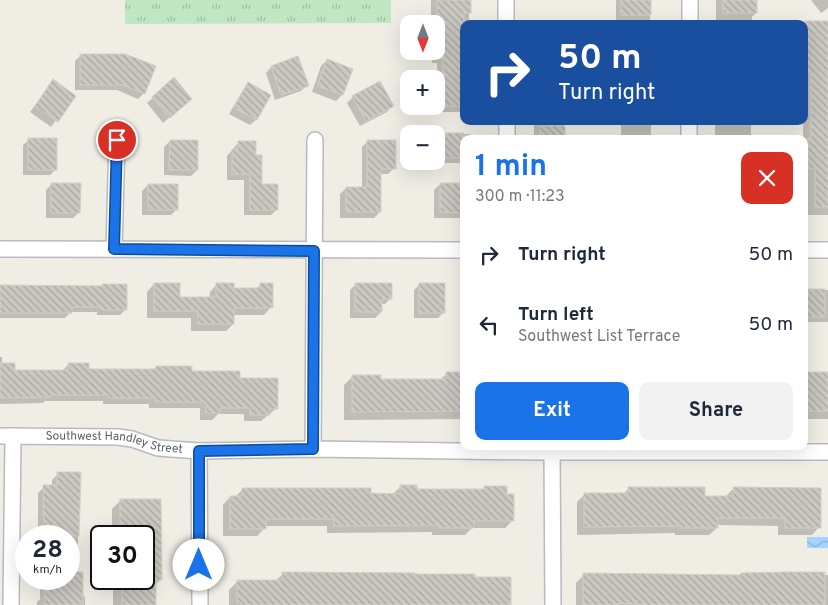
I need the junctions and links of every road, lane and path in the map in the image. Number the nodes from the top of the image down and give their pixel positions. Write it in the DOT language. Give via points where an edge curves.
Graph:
graph roads {
  1 [pos="506,0"];
  2 [pos="690,0"];
  3 [pos="506,20"];
  4 [pos="690,20"];
  5 [pos="117,140"];
  6 [pos="315,140"];
  7 [pos="0,249"];
  8 [pos="114,249"];
  9 [pos="460,250"];
  10 [pos="808,250"];
  11 [pos="828,250"];
  12 [pos="314,251"];
  13 [pos="6,436"];
  14 [pos="313,449"];
  15 [pos="199,451"];
  16 [pos="552,452"];
  17 [pos="828,452"];
  18 [pos="11,605"];
  19 [pos="200,605"];
  20 [pos="553,605"];
  1 -- 3 [label="street"];
  2 -- 4 [label="street"];
  5 -- 8 [label="street"];
  6 -- 12 [label="street"];
  7 -- 8 [label="street"];
  8 -- 12 [label="street"];
  9 -- 12 [label="street"];
  10 -- 11 [label="street"];
  12 -- 14 [label="street"];
  13 -- 15 [label="street, Southwest Handley Street" via="118,437 158,448"];
  13 -- 18 [label="street"];
  14 -- 15 [label="street, Southwest Handley Street"];
  14 -- 16 [label="street, Southwest Handley Street"];
  15 -- 19 [label="street"];
  16 -- 17 [label="street, Southwest Handley Street"];
  16 -- 20 [label="street"];
}
